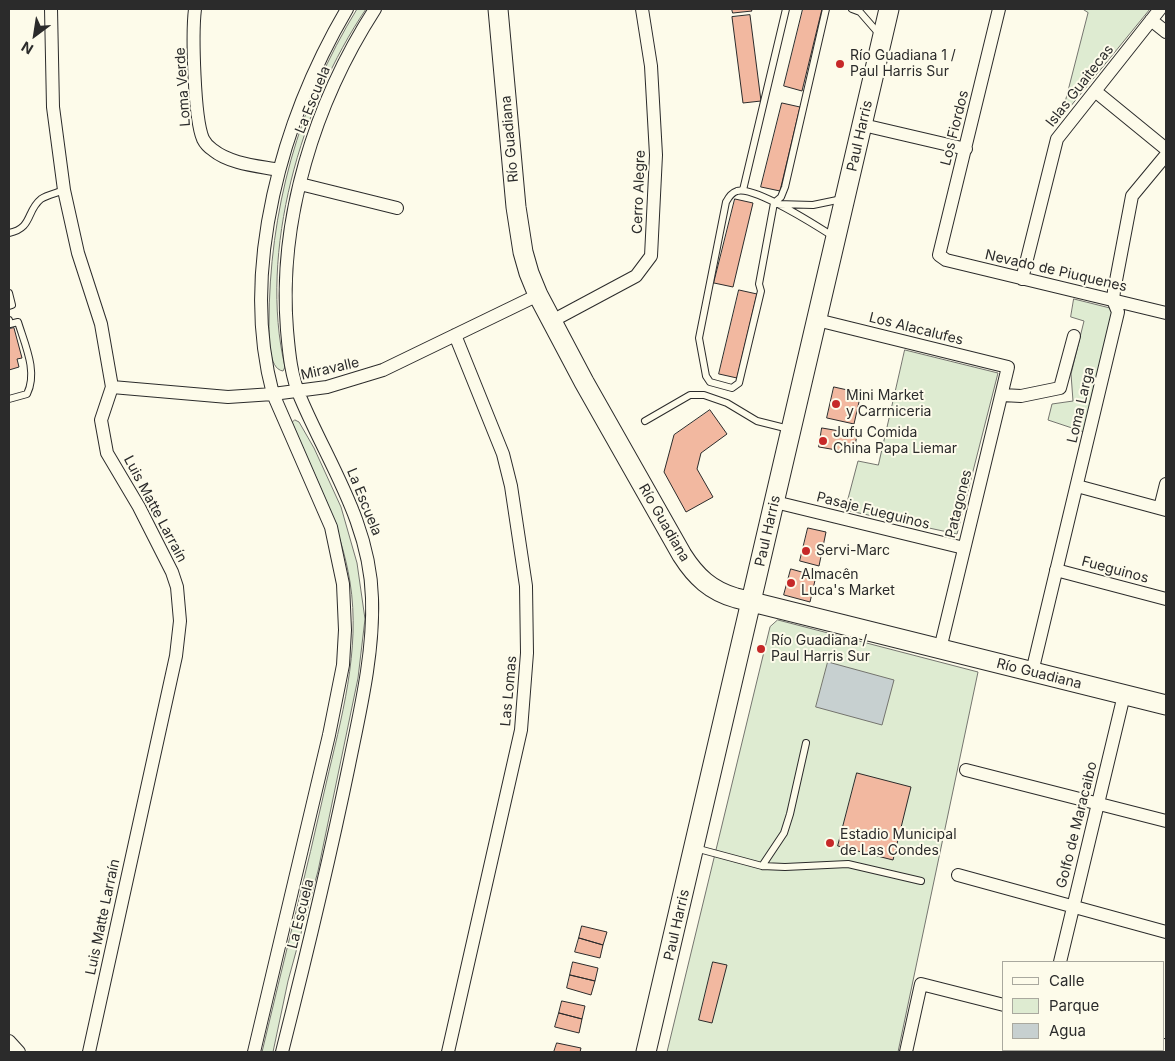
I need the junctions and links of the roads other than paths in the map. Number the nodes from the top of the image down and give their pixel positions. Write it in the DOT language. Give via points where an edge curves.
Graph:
graph roads {
  1 [pos="51,9"];
  2 [pos="195,9"];
  3 [pos="347,9"];
  4 [pos="374,9"];
  5 [pos="498,9"];
  6 [pos="642,9"];
  7 [pos="786,9"];
  8 [pos="826,9"];
  9 [pos="852,9"];
  10 [pos="890,9"];
  11 [pos="999,9"];
  12 [pos="1160,9"];
  13 [pos="1151,20"];
  14 [pos="1166,32"];
  15 [pos="882,39"];
  16 [pos="1095,90"];
  17 [pos="863,125"];
  18 [pos="966,148"];
  19 [pos="1166,149"];
  20 [pos="1166,155"];
  21 [pos="279,170"];
  22 [pos="300,184"];
  23 [pos="64,190"];
  24 [pos="743,190"];
  25 [pos="846,198"];
  26 [pos="774,204"];
  27 [pos="398,208"];
  28 [pos="9,233"];
  29 [pos="836,238"];
  30 [pos="940,255"];
  31 [pos="1022,280"];
  32 [pos="9,292"];
  33 [pos="538,296"];
  34 [pos="1113,300"];
  35 [pos="9,306"];
  36 [pos="1166,313"];
  37 [pos="9,320"];
  38 [pos="817,320"];
  39 [pos="552,321"];
  40 [pos="455,336"];
  41 [pos="1074,336"];
  42 [pos="1008,367"];
  43 [pos="112,387"];
  44 [pos="298,391"];
  45 [pos="273,394"];
  46 [pos="1002,395"];
  47 [pos="9,400"];
  48 [pos="645,421"];
  49 [pos="791,430"];
  50 [pos="1166,484"];
  51 [pos="1077,486"];
  52 [pos="775,502"];
  53 [pos="1163,509"];
  54 [pos="964,548"];
  55 [pos="1056,570"];
  56 [pos="1166,599"];
  57 [pos="752,602"];
  58 [pos="940,649"];
  59 [pos="1032,672"];
  60 [pos="1124,695"];
  61 [pos="1166,705"];
  62 [pos="806,743"];
  63 [pos="966,770"];
  64 [pos="1098,804"];
  65 [pos="1166,821"];
  66 [pos="695,848"];
  67 [pos="762,866"];
  68 [pos="958,875"];
  69 [pos="922,881"];
  70 [pos="1073,906"];
  71 [pos="1166,932"];
  72 [pos="1060,961"];
  73 [pos="1002,1004"];
  74 [pos="89,1052"];
  75 [pos="254,1052"];
  76 [pos="282,1052"];
  77 [pos="448,1052"];
  78 [pos="646,1052"];
  79 [pos="906,1052"];
  1 -- 23 [label="street, Luis Matte Larraín" via="53,107"];
  2 -- 21 [label="street, Loma Verde" via="195,82 204,140 214,151 231,159"];
  3 -- 21 [label="street, La Escuela" via="296,112"];
  4 -- 22 [label="street, La Escuela" via="331,90"];
  5 -- 33 [label="street, Río Guadiana" via="519,229"];
  6 -- 39 [label="street, Cerro Alegre" via="650,66 656,155 651,256 636,276"];
  7 -- 24 [label="lane"];
  8 -- 26 [label="lane" via="785,188"];
  9 -- 15 [label="lane" via="860,12"];
  10 -- 15 [label="street, Paul Harris"];
  11 -- 18 [label="street, Los Fiordos"];
  12 -- 13 [label="street, Islas Guaitecas"];
  13 -- 14 [label="street"];
  13 -- 16 [label="street, Islas Guaitecas"];
  15 -- 17 [label="street, Paul Harris"];
  16 -- 19 [label="street"];
  16 -- 31 [label="street, Islas Guaitecas" via="1057,139"];
  17 -- 18 [label="street"];
  17 -- 25 [label="street, Paul Harris"];
  18 -- 30 [label="street, Los Fiordos"];
  20 -- 34 [label="street, Loma Larga" via="1132,196"];
  21 -- 45 [label="street, La Escuela" via="267,234 262,294 264,346"];
  22 -- 27 [label="street"];
  22 -- 44 [label="street, La Escuela" via="288,238 284,293 289,350"];
  23 -- 28 [label="lane" via="41,199 28,222"];
  23 -- 43 [label="street, Luis Matte Larraín" via="78,253 101,324"];
  24 -- 26 [label="lane"];
  24 -- 26 [label="lane" via="734,191 726,202 699,338 710,382 732,388 739,383 761,292 759,284"];
  25 -- 26 [label="lane" via="813,204"];
  25 -- 29 [label="street, Paul Harris"];
  26 -- 29 [label="lane"];
  29 -- 38 [label="street, Paul Harris"];
  30 -- 31 [label="street, Nevado de Piuquenes" via="946,260"];
  31 -- 34 [label="street, Nevado de Piuquenes"];
  32 -- 35 [label="lane" via="12,305"];
  33 -- 39 [label="street, Río Guadiana"];
  33 -- 40 [label="street, Miravalle"];
  34 -- 36 [label="street, Nevado de Piuquenes"];
  34 -- 51 [label="street, Loma Larga" via="1118,312"];
  37 -- 47 [label="lane" via="10,324 18,322 33,384 27,394"];
  38 -- 42 [label="street, Los Alacalufes"];
  38 -- 49 [label="street, Paul Harris"];
  39 -- 57 [label="street, Río Guadiana" via="690,568 712,588"];
  40 -- 44 [label="street, Miravalle" via="383,370 350,381"];
  40 -- 77 [label="street, Las Lomas" via="503,454 511,486 524,569 527,653 521,730"];
  41 -- 46 [label="street" via="1060,388 1021,396"];
  42 -- 46 [label="street, Patagones"];
  43 -- 45 [label="street, Miravalle" via="228,397"];
  43 -- 74 [label="street, Luis Matte Larraín" via="101,420 107,453 166,558 176,588 180,621 176,656"];
  44 -- 45 [label="street, Miravalle"];
  44 -- 76 [label="street, La Escuela" via="357,518 371,577 372,618 354,739 326,877"];
  45 -- 75 [label="street, La Escuela" via="331,528 343,584 345,630 343,665 329,735"];
  46 -- 54 [label="street, Patagones"];
  48 -- 49 [label="lane" via="690,394 727,403 757,421"];
  49 -- 52 [label="street, Paul Harris"];
  50 -- 53 [label="street"];
  51 -- 53 [label="street"];
  51 -- 55 [label="street, Loma Larga"];
  52 -- 54 [label="street, Pasaje Fueguinos"];
  52 -- 57 [label="street, Paul Harris"];
  54 -- 58 [label="street, Patagones"];
  55 -- 56 [label="street, Fueguinos"];
  55 -- 59 [label="street, Loma Larga"];
  57 -- 58 [label="street, Río Guadiana"];
  57 -- 66 [label="street, Paul Harris"];
  58 -- 59 [label="street, Río Guadiana"];
  59 -- 60 [label="street, Río Guadiana"];
  60 -- 61 [label="street, Río Guadiana"];
  60 -- 64 [label="street, Golfo de Maracaibo"];
  62 -- 67 [label="lane" via="784,833"];
  63 -- 64 [label="street"];
  64 -- 65 [label="street"];
  64 -- 70 [label="street, Golfo de Maracaibo"];
  66 -- 67 [label="lane"];
  66 -- 78 [label="street, Paul Harris"];
  67 -- 69 [label="lane" via="848,864"];
  68 -- 70 [label="street"];
  70 -- 71 [label="street"];
  70 -- 72 [label="street, Golfo de Maracaibo"];
  73 -- 79 [label="street" via="921,984"];
}
